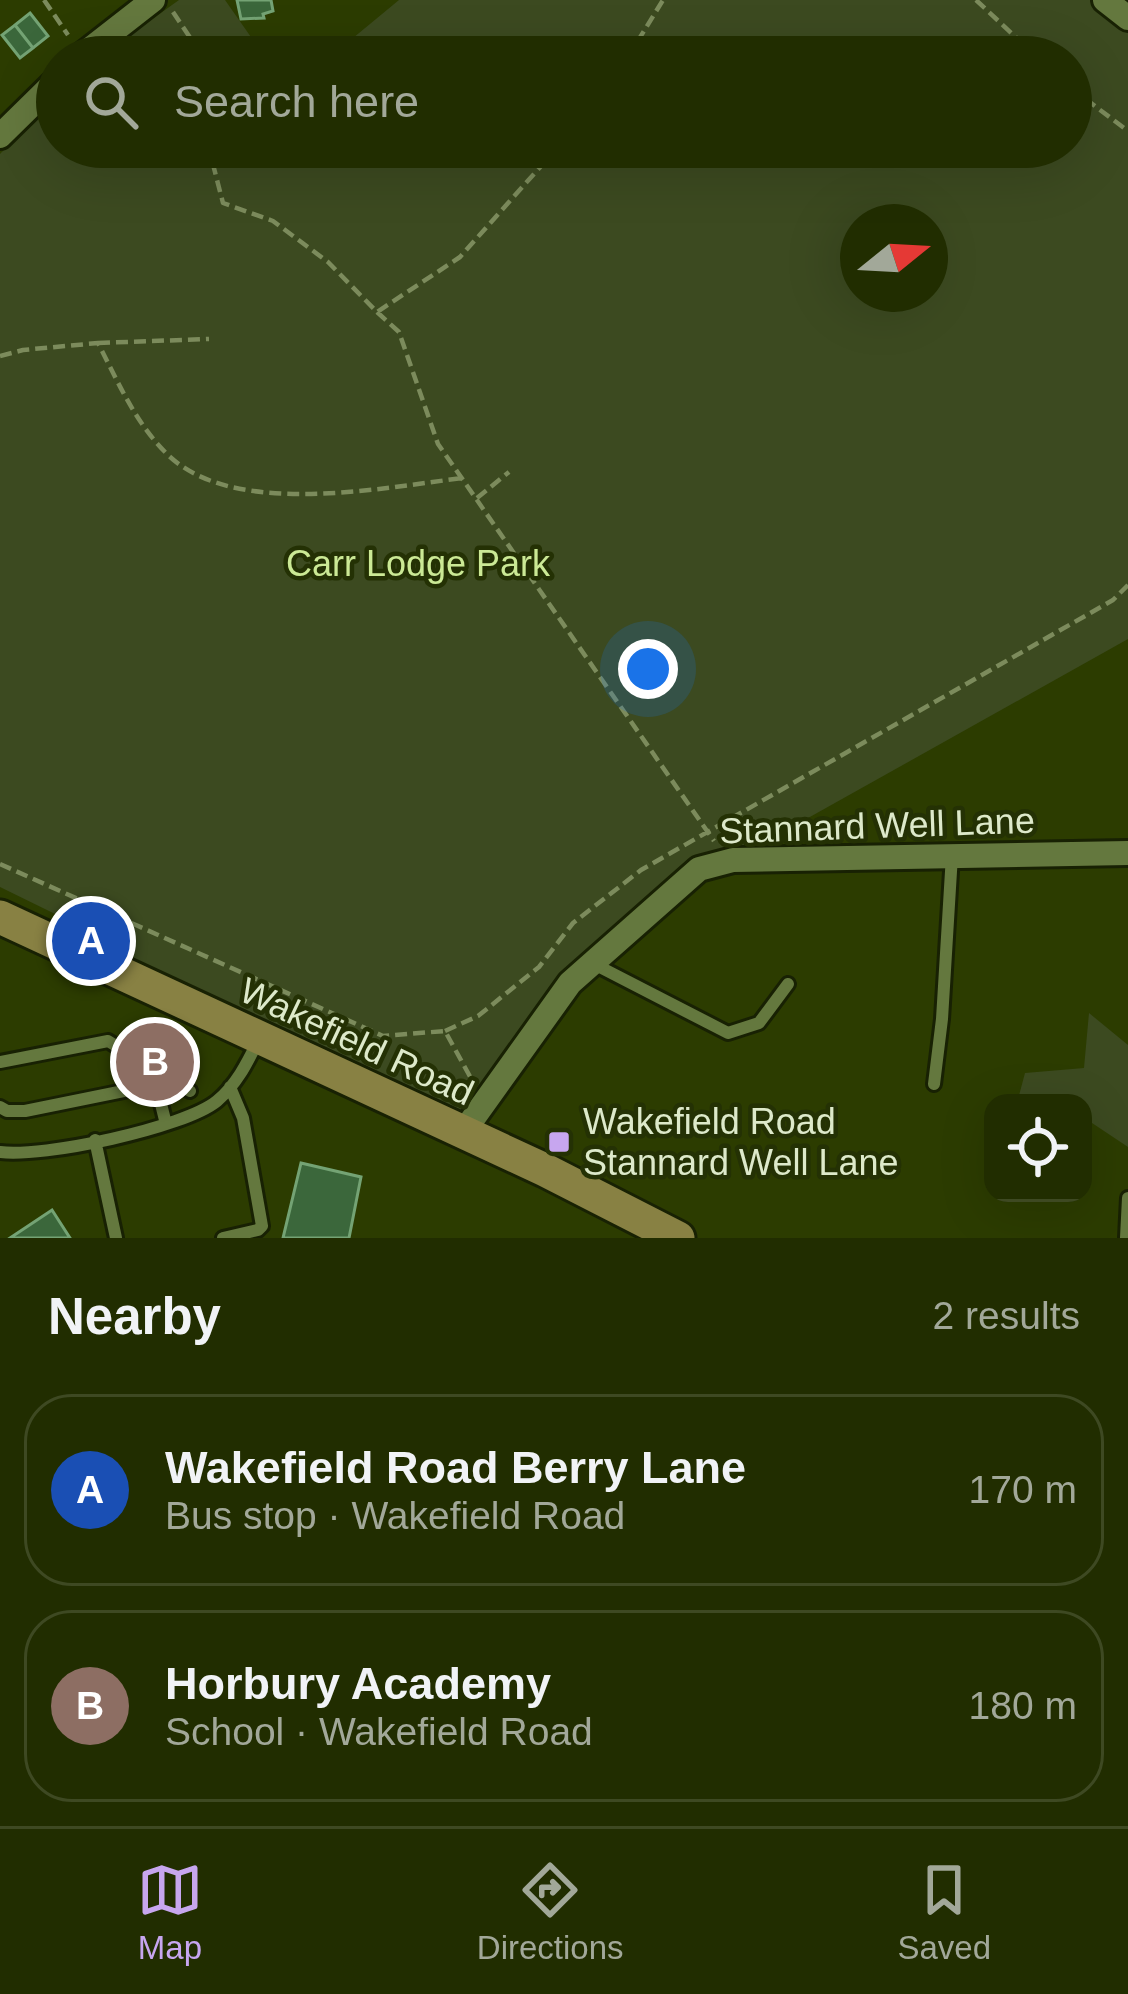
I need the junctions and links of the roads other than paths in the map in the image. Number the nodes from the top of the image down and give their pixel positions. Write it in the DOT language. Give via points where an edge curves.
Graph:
graph roads {
  1 [pos="153,0"];
  2 [pos="1105,0"];
  3 [pos="1128,18"];
  4 [pos="107,36"];
  5 [pos="36,101"];
  6 [pos="0,136"];
  7 [pos="1128,853"];
  8 [pos="952,855"];
  9 [pos="0,917"];
  10 [pos="591,962"];
  11 [pos="788,984"];
  12 [pos="259,1038"];
  13 [pos="0,1062"];
  14 [pos="173,1081"];
  15 [pos="156,1084"];
  16 [pos="934,1084"];
  17 [pos="230,1087"];
  18 [pos="190,1091"];
  19 [pos="0,1107"];
  20 [pos="166,1124"];
  21 [pos="462,1134"];
  22 [pos="95,1140"];
  23 [pos="0,1152"];
  24 [pos="1128,1198"];
  25 [pos="116,1238"];
  26 [pos="223,1238"];
  27 [pos="678,1238"];
  28 [pos="1126,1238"];
  1 -- 4 [label="street"];
  2 -- 3 [label="street"];
  5 -- 6 [label="street"];
  7 -- 8 [label="street, Stannard Well Lane"];
  8 -- 10 [label="street, Stannard Well Lane" via="699,868"];
  8 -- 16 [label="lane"];
  9 -- 12 [label="main road, Wakefield Road"];
  10 -- 11 [label="lane" via="728,1033 759,1023"];
  10 -- 21 [label="street, Stannard Well Lane"];
  12 -- 17 [label="lane"];
  12 -- 21 [label="main road, Wakefield Road"];
  13 -- 14 [label="lane" via="100,1040"];
  14 -- 15 [label="lane"];
  14 -- 18 [label="lane"];
  15 -- 19 [label="lane" via="25,1112"];
  15 -- 20 [label="lane"];
  17 -- 20 [label="lane" via="202,1111"];
  17 -- 26 [label="lane" via="262,1226"];
  20 -- 22 [label="lane"];
  21 -- 27 [label="main road, Wakefield Road"];
  22 -- 23 [label="lane" via="40,1153"];
  22 -- 25 [label="lane"];
  24 -- 28 [label="lane"];
}
